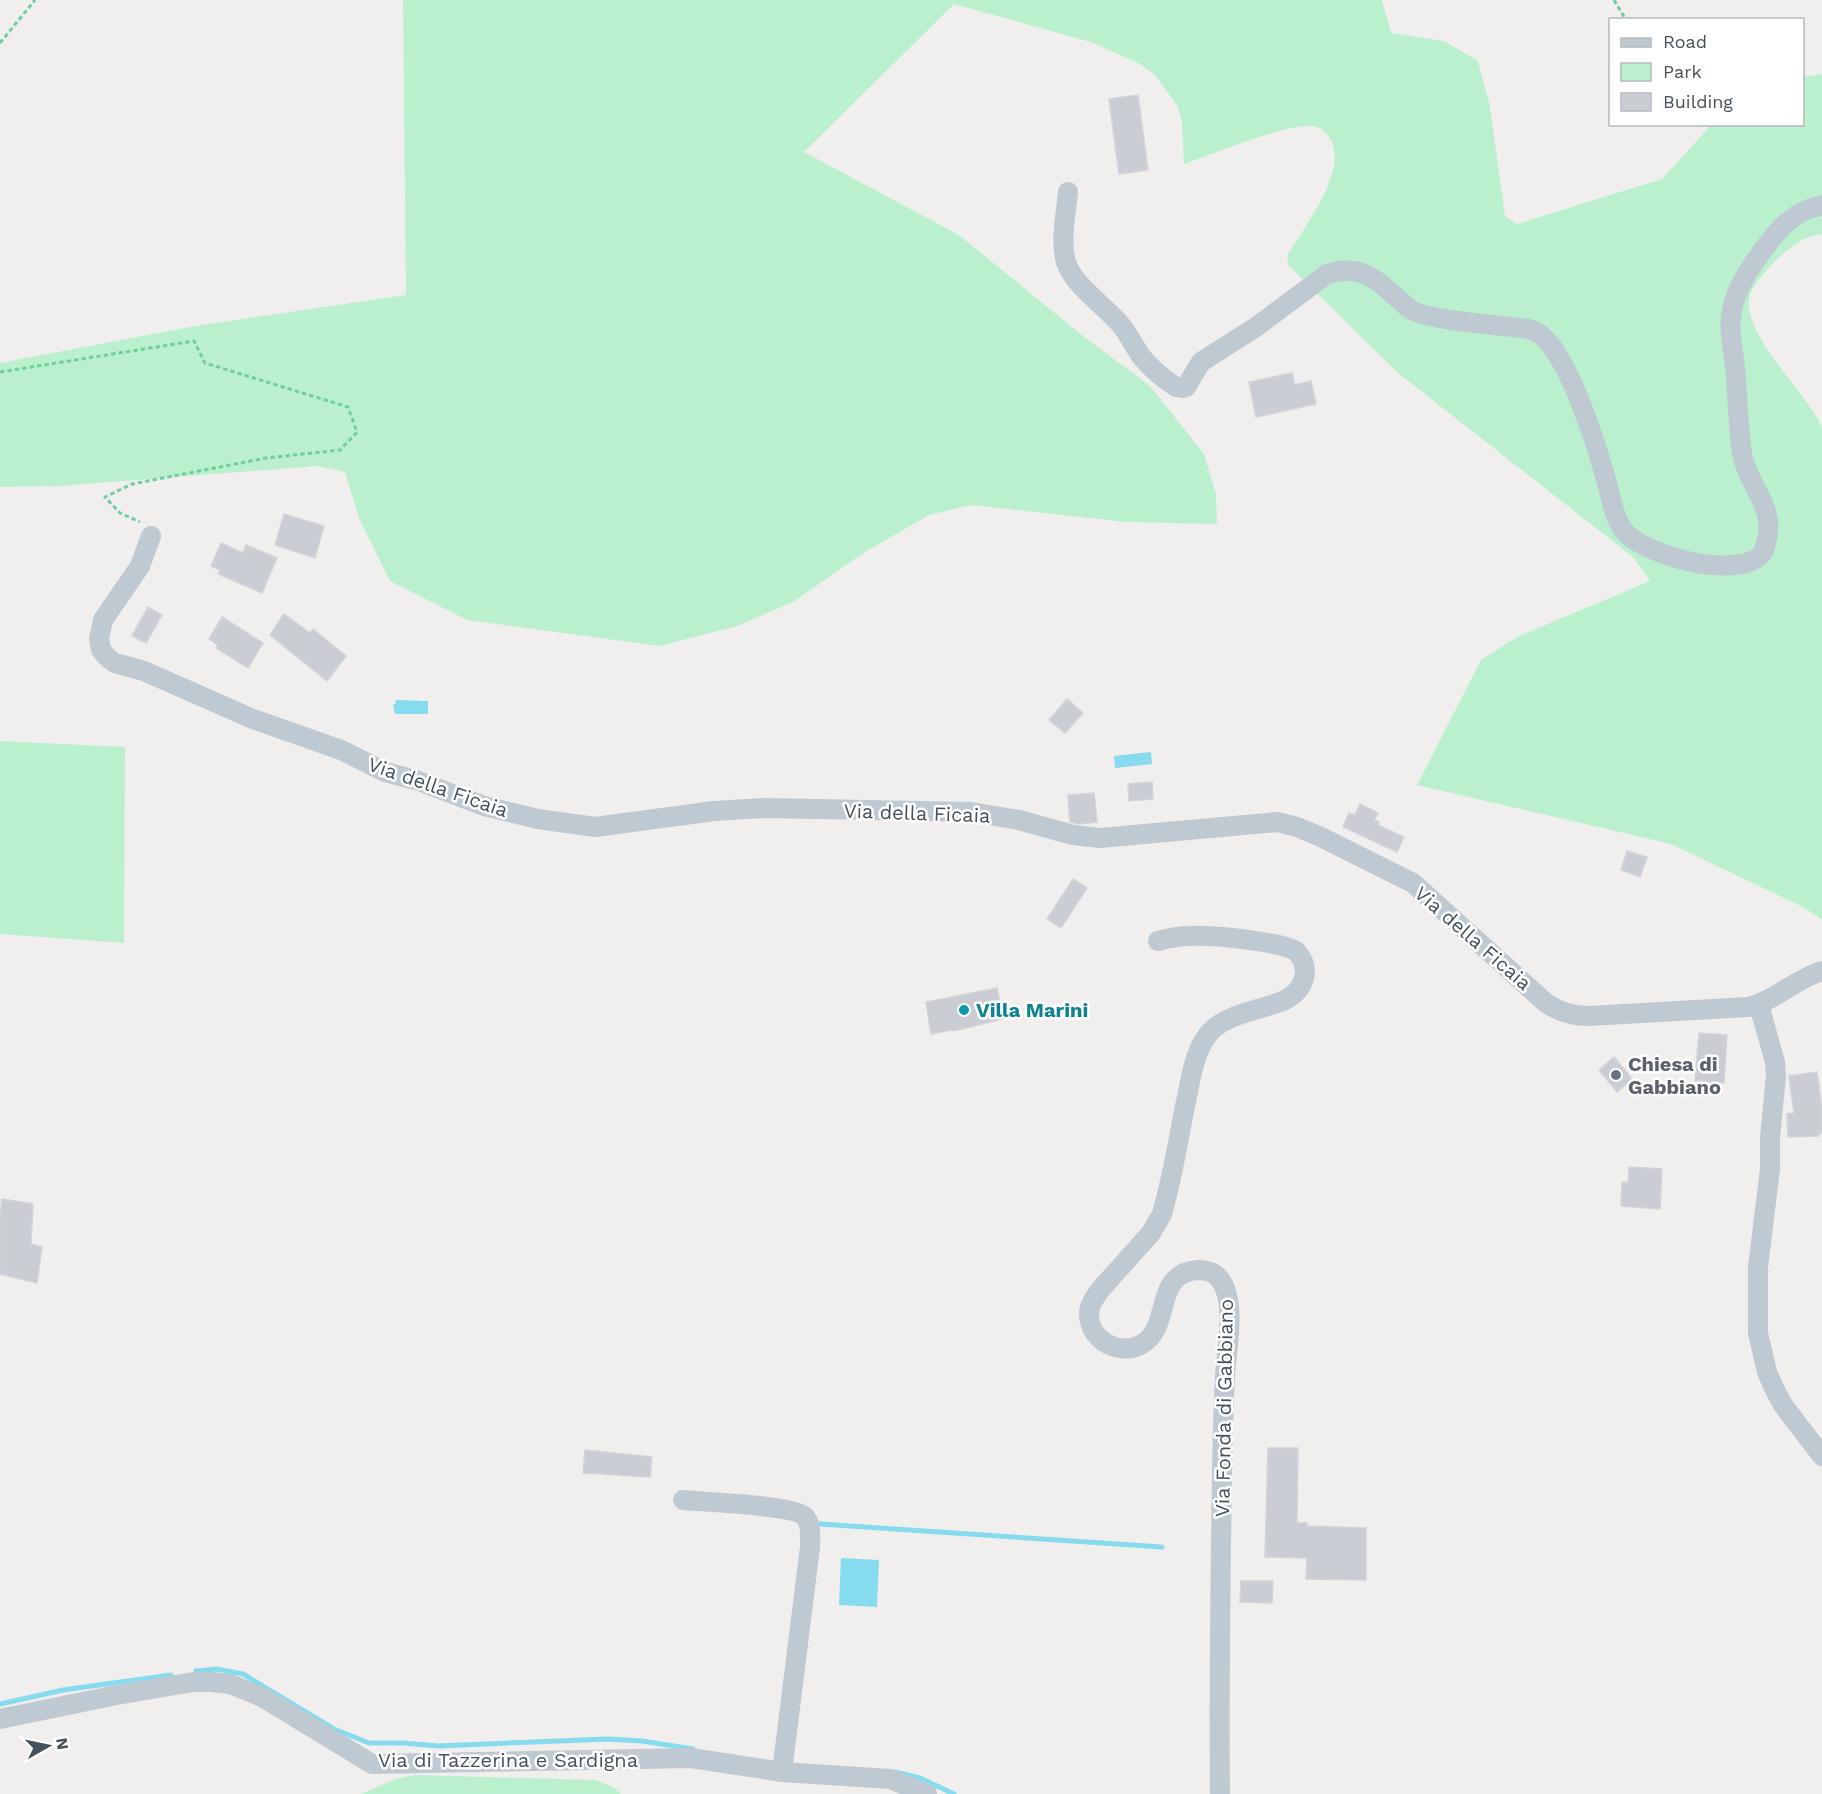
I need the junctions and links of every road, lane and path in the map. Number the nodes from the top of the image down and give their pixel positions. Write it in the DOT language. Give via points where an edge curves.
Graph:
graph roads {
  1 [pos="35,0"];
  2 [pos="1614,0"];
  3 [pos="1625,18"];
  4 [pos="0,43"];
  5 [pos="1068,192"];
  6 [pos="1822,206"];
  7 [pos="0,372"];
  8 [pos="151,536"];
  9 [pos="1158,941"];
  10 [pos="1822,971"];
  11 [pos="1759,1005"];
  12 [pos="1822,1456"];
  13 [pos="682,1500"];
  14 [pos="0,1719"];
  15 [pos="782,1772"];
  16 [pos="927,1794"];
  17 [pos="1220,1794"];
  1 -- 4 [label="path"];
  2 -- 3 [label="path"];
  5 -- 6 [label="street" via="1065,245 1069,269 1122,326 1141,356 1176,387 1186,387 1201,362 1256,327 1327,273 1366,273 1418,313 1538,332 1562,361 1590,429 1618,520 1627,534 1683,559 1729,566 1753,560 1763,552 1769,531 1769,519 1743,456 1730,331 1732,309 1737,290 1752,264 1776,233 1802,210"];
  7 -- 8 [label="path" via="194,342 205,363 348,407 357,432 340,450 266,458 132,484 105,497 120,513 146,525"];
  8 -- 11 [label="street, Via della Ficaia" via="140,566 103,620 99,639 108,658 253,719 341,750 385,772 490,808 595,827 764,807 970,812 1100,838 1277,822 1321,837 1413,884 1558,1010 1589,1016 1734,1010"];
  9 -- 17 [label="street, Via Fonda di Gabbiano" via="1198,936 1269,943 1296,951 1305,966 1305,977 1296,993 1230,1019 1207,1037 1196,1058 1156,1226 1100,1290 1089,1312 1101,1340 1127,1349 1150,1338 1169,1289 1182,1274 1208,1271 1221,1281 1227,1294 1230,1311 1222,1473"];
  10 -- 11 [label="street, Via della Ficaia"];
  11 -- 12 [label="street" via="1776,1075 1758,1268 1758,1334 1774,1388"];
  13 -- 15 [label="street" via="784,1509 803,1516 808,1523 810,1547"];
  14 -- 15 [label="street, Via di Tazzerina e Sardigna" via="106,1697 210,1682 230,1684 262,1697 372,1764 690,1758"];
  15 -- 16 [label="street, Via di Tazzerina e Sardigna" via="890,1779"];
}
